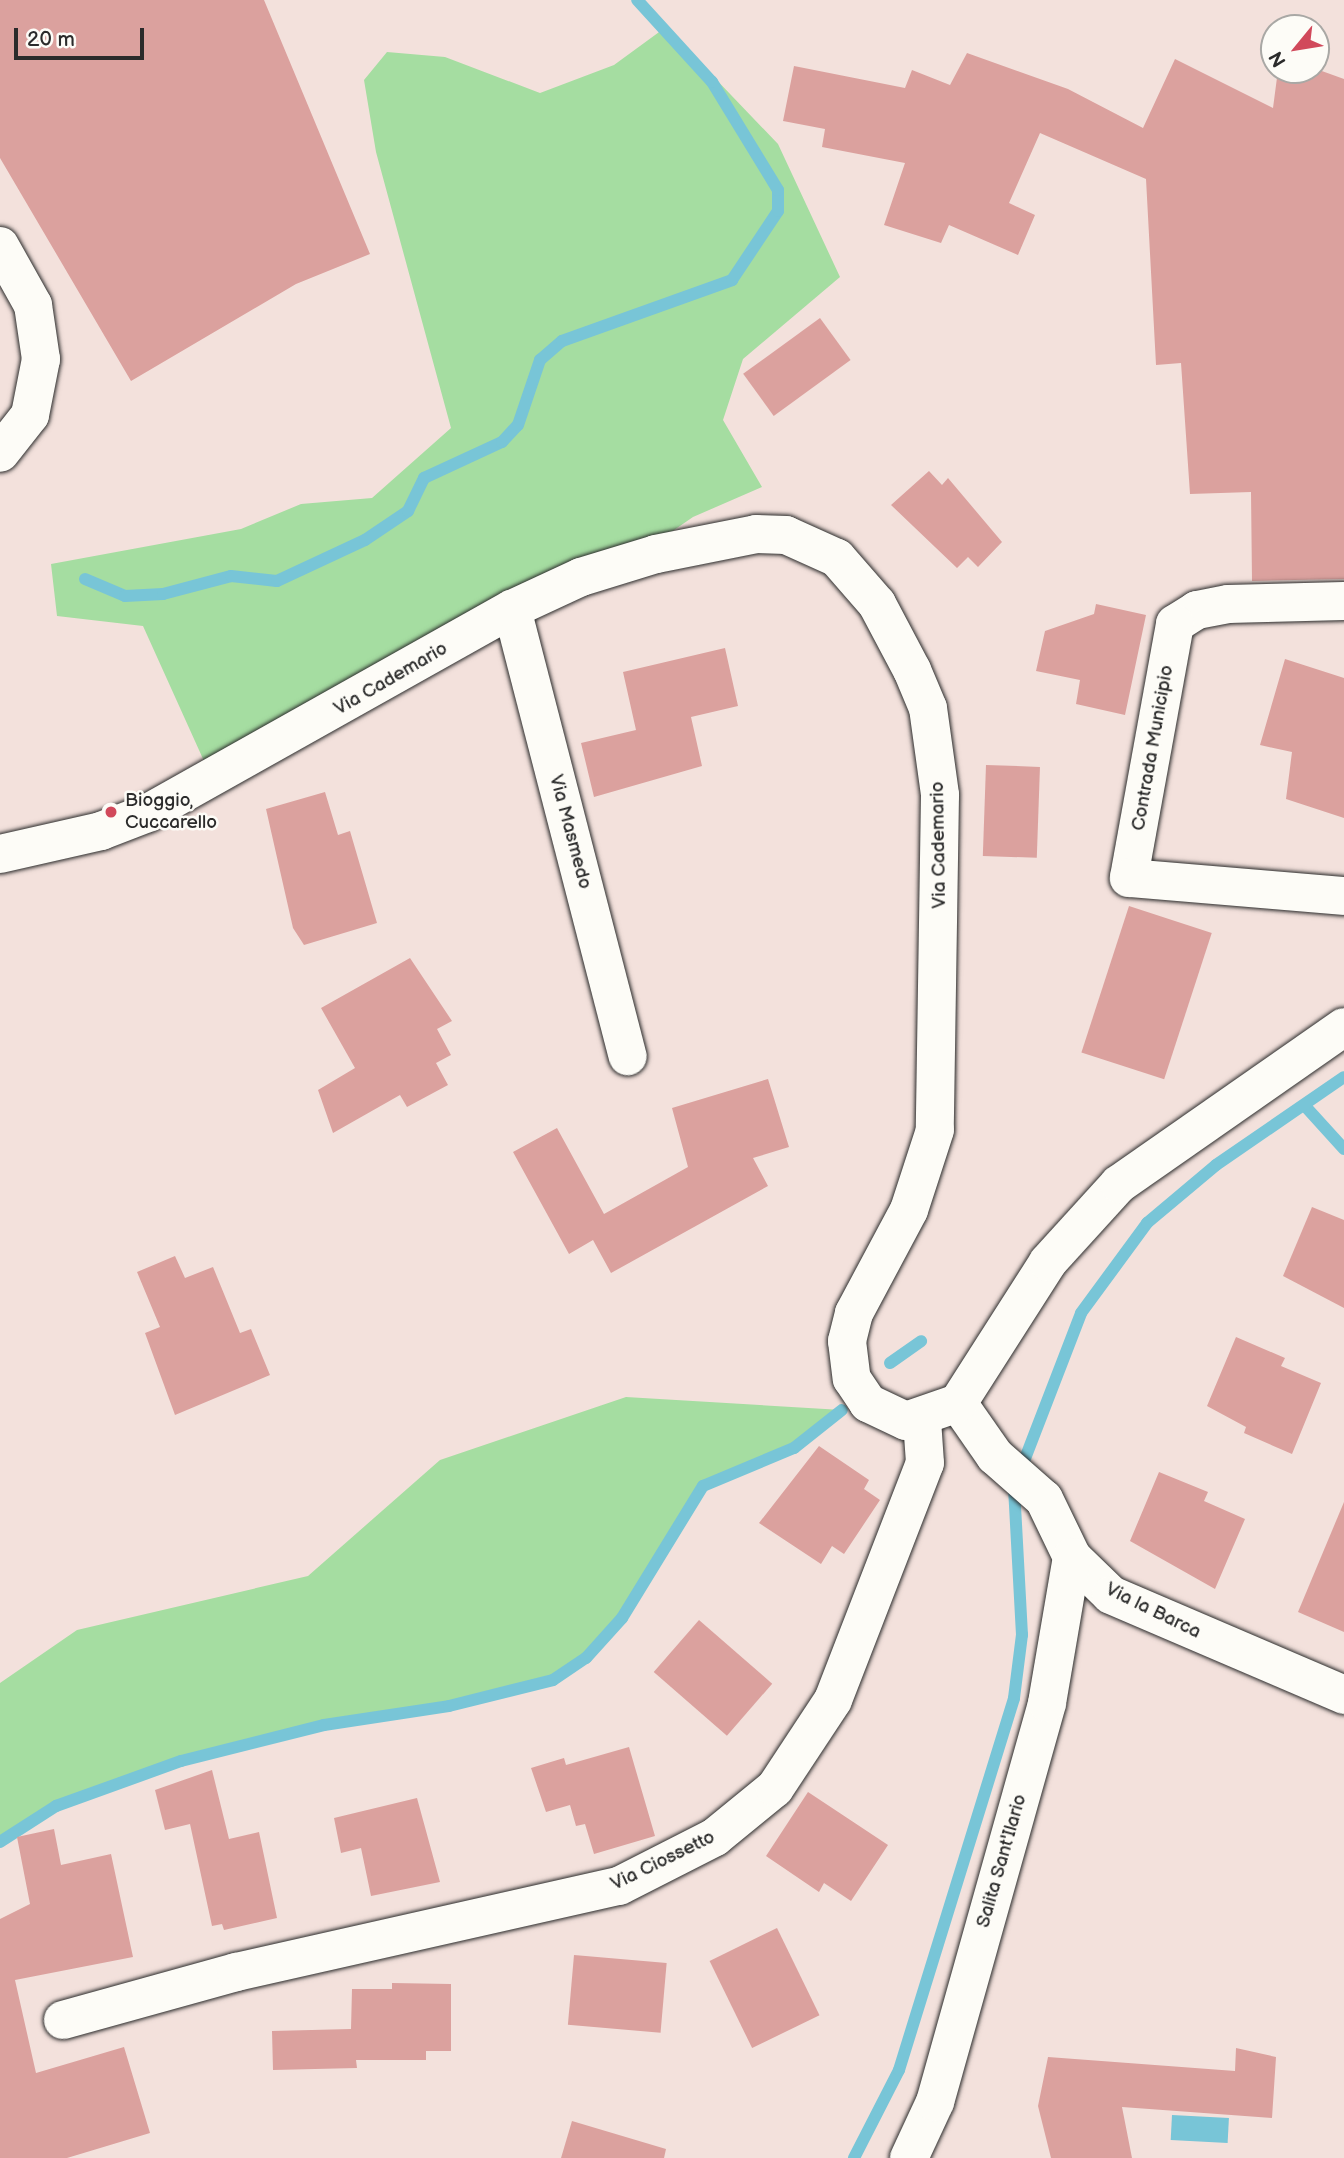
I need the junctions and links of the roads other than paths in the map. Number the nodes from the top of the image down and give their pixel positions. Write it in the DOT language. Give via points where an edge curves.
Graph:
graph roads {
  1 [pos="0,247"];
  2 [pos="0,453"];
  3 [pos="1344,601"];
  4 [pos="512,609"];
  5 [pos="0,853"];
  6 [pos="1344,896"];
  7 [pos="1344,1027"];
  8 [pos="628,1056"];
  9 [pos="958,1403"];
  10 [pos="922,1420"];
  11 [pos="1072,1557"];
  12 [pos="1344,1695"];
  13 [pos="64,2020"];
  14 [pos="909,2158"];
  1 -- 2 [label="street" via="33,305 41,359 30,415"];
  3 -- 6 [label="street, Contrada Municipio" via="1228,604 1197,610 1175,624 1129,878"];
  4 -- 5 [label="street, Via Cademario" via="148,813 102,831"];
  4 -- 8 [label="street, Via Masmedo"];
  4 -- 10 [label="street, Via Cademario" via="581,577 656,554 756,534 786,535 837,558 895,634 928,708 936,746 939,1070 926,1169 854,1313 847,1361 868,1403 891,1418"];
  7 -- 9 [label="street" via="1174,1141 1084,1216"];
  9 -- 10 [label="street"];
  9 -- 11 [label="street, Via la Barca" via="1060,1526"];
  10 -- 13 [label="street, Via Ciossetto" via="925,1463 833,1700 775,1788 715,1837 619,1886 236,1972"];
  11 -- 12 [label="street, Via la Barca" via="1111,1595"];
  11 -- 14 [label="street, Salita Sant'Ilario" via="1047,1703 935,2102"];
}
